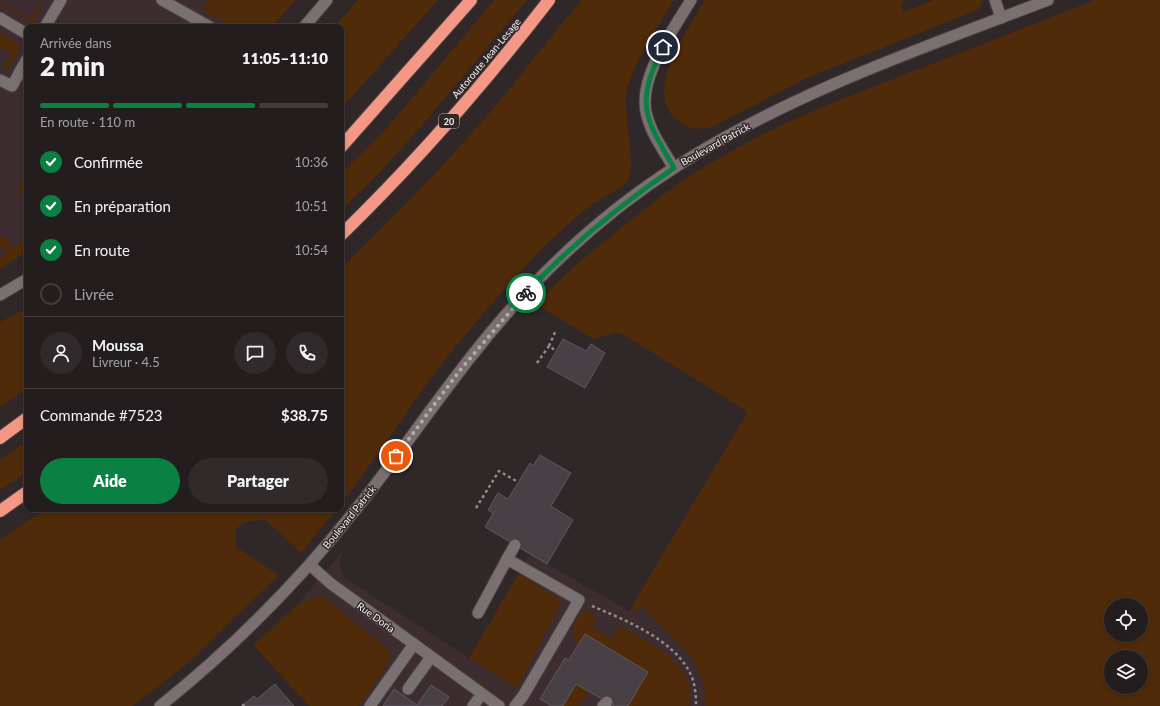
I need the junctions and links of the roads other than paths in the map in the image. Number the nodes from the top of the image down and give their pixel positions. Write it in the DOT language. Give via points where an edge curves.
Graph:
graph roads {
  1 [pos="60,0"];
  2 [pos="162,0"];
  3 [pos="327,0"];
  4 [pos="471,0"];
  5 [pos="549,0"];
  6 [pos="691,0"];
  7 [pos="994,0"];
  8 [pos="1048,0"];
  9 [pos="0,18"];
  10 [pos="1001,18"];
  11 [pos="47,24"];
  12 [pos="205,24"];
  13 [pos="307,24"];
  14 [pos="24,32"];
  15 [pos="24,64"];
  16 [pos="0,80"];
  17 [pos="344,144"];
  18 [pos="674,168"];
  19 [pos="344,232"];
  20 [pos="24,282"];
  21 [pos="0,295"];
  22 [pos="24,420"];
  23 [pos="0,438"];
  24 [pos="24,494"];
  25 [pos="0,511"];
  26 [pos="515,545"];
  27 [pos="508,559"];
  28 [pos="310,564"];
  29 [pos="478,613"];
  30 [pos="414,644"];
  31 [pos="431,657"];
  32 [pos="408,689"];
  33 [pos="482,694"];
  34 [pos="160,706"];
  35 [pos="370,706"];
  36 [pos="473,706"];
  37 [pos="499,706"];
  38 [pos="515,706"];
  1 -- 11 [label="street"];
  2 -- 12 [label="street"];
  3 -- 13 [label="street"];
  4 -- 17 [label="highway"];
  5 -- 19 [label="highway, Autoroute Jean-Lesage / 20" via="429,143"];
  6 -- 18 [label="street" via="656,60 646,98 646,114 653,132"];
  7 -- 10 [label="street"];
  8 -- 10 [label="street, Boulevard Patrick"];
  9 -- 14 [label="street"];
  10 -- 18 [label="street, Boulevard Patrick" via="808,96 715,143"];
  15 -- 16 [label="street" via="12,86"];
  18 -- 28 [label="street, Boulevard Patrick" via="598,224 514,305 461,369 359,506"];
  20 -- 21 [label="street"];
  22 -- 23 [label="highway"];
  24 -- 25 [label="highway"];
  26 -- 27 [label="street"];
  27 -- 29 [label="street"];
  27 -- 38 [label="street" via="579,600"];
  28 -- 30 [label="street, Rue Doria" via="330,583"];
  28 -- 34 [label="street, Boulevard Patrick" via="228,647"];
  30 -- 31 [label="street, Rue Doria"];
  30 -- 35 [label="street"];
  31 -- 32 [label="street"];
  31 -- 33 [label="street, Rue Doria"];
  33 -- 36 [label="street"];
  33 -- 37 [label="street, Rue Doria"];
}
